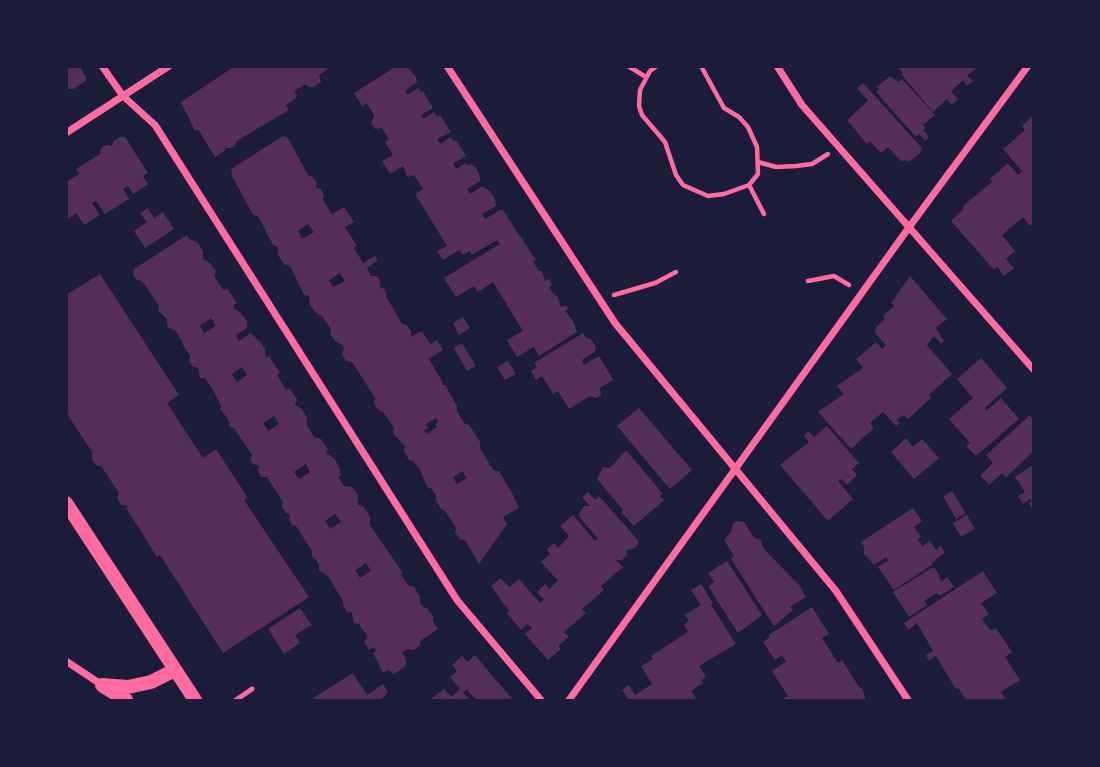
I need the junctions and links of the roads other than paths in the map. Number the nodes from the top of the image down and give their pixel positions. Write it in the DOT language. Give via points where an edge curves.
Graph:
graph roads {
  1 [pos="102,66"];
  2 [pos="169,66"];
  3 [pos="447,66"];
  4 [pos="777,66"];
  5 [pos="1028,66"];
  6 [pos="123,96"];
  7 [pos="66,133"];
  8 [pos="910,226"];
  9 [pos="1034,370"];
  10 [pos="735,470"];
  11 [pos="66,503"];
  12 [pos="66,660"];
  13 [pos="175,670"];
  14 [pos="102,685"];
  15 [pos="252,689"];
  16 [pos="126,701"];
  17 [pos="195,701"];
  18 [pos="236,701"];
  19 [pos="541,701"];
  20 [pos="569,701"];
  21 [pos="908,701"];
  1 -- 6 [label="street"];
  2 -- 6 [label="street"];
  3 -- 10 [label="street" via="615,323"];
  4 -- 8 [label="street" via="802,105"];
  5 -- 8 [label="street"];
  6 -- 7 [label="street"];
  6 -- 19 [label="street" via="155,125 457,600"];
  8 -- 9 [label="street"];
  8 -- 10 [label="street"];
  10 -- 20 [label="street"];
  10 -- 21 [label="street" via="836,592"];
  11 -- 13 [label="main road"];
  12 -- 14 [label="street"];
  13 -- 14 [label="main road" via="128,687"];
  13 -- 17 [label="main road"];
  14 -- 16 [label="main road"];
  15 -- 18 [label="lane"];
}
